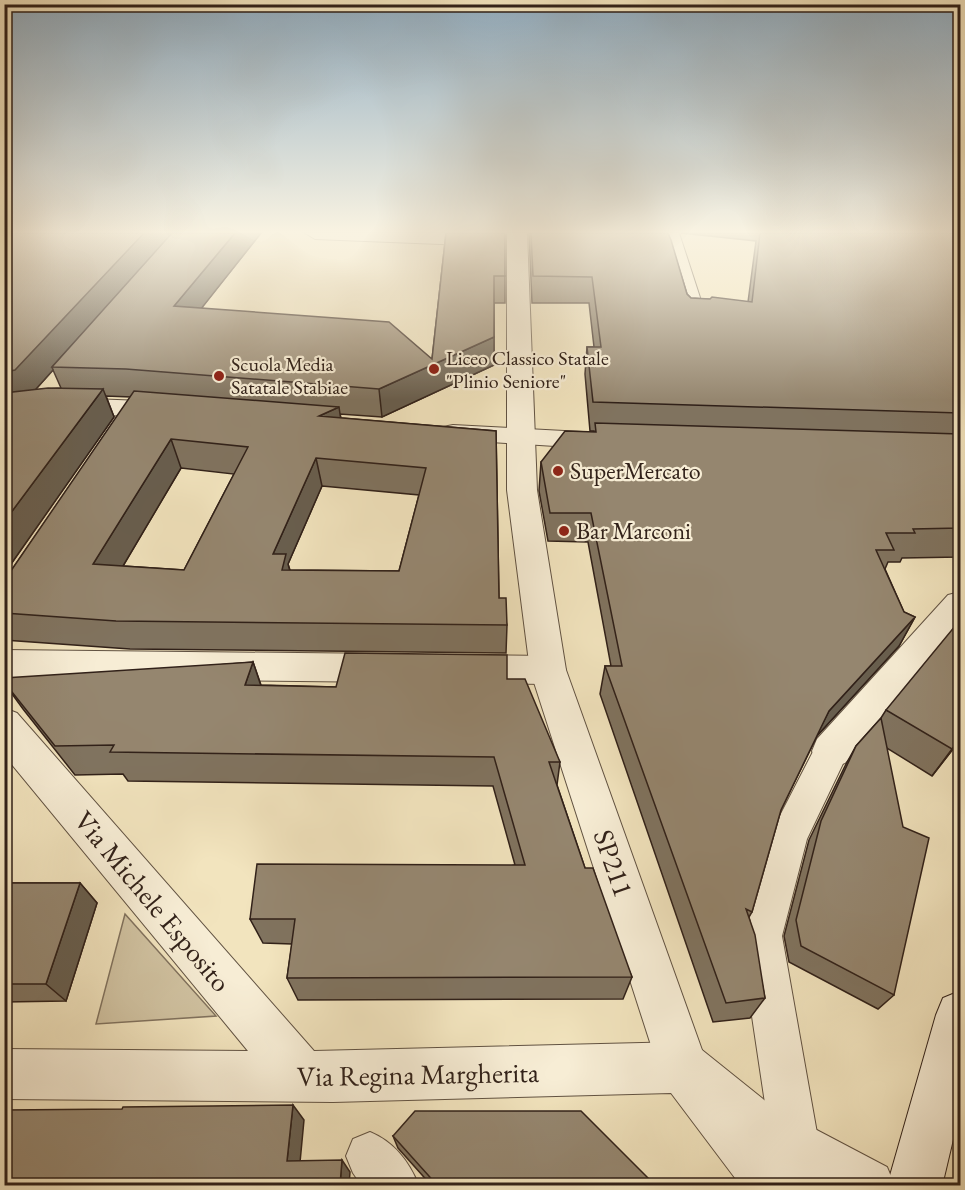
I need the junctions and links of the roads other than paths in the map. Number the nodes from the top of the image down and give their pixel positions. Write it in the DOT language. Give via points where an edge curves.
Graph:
graph roads {
  1 [pos="519,289"];
  2 [pos="686,289"];
  3 [pos="696,319"];
  4 [pos="136,407"];
  5 [pos="195,412"];
  6 [pos="4,413"];
  7 [pos="429,431"];
  8 [pos="116,437"];
  9 [pos="523,439"];
  10 [pos="629,442"];
  11 [pos="960,604"];
  12 [pos="4,664"];
  13 [pos="548,670"];
  14 [pos="4,724"];
  15 [pos="831,751"];
  16 [pos="960,1015"];
  17 [pos="683,1067"];
  18 [pos="4,1074"];
  19 [pos="303,1077"];
  20 [pos="785,1167"];
  21 [pos="868,1185"];
  22 [pos="914,1185"];
  1 -- 9 [label="street, SP211"];
  2 -- 3 [label="street"];
  4 -- 5 [label="street"];
  4 -- 6 [label="street" via="46,397"];
  4 -- 8 [label="street"];
  7 -- 9 [label="street"];
  9 -- 10 [label="street"];
  9 -- 13 [label="street, SP211" via="522,490"];
  11 -- 15 [label="street"];
  12 -- 13 [label="street"];
  13 -- 17 [label="street, SP211"];
  14 -- 19 [label="street, Via Michele Esposito"];
  15 -- 20 [label="street" via="788,837 761,936"];
  16 -- 22 [label="street"];
  17 -- 19 [label="street, Via Regina Margherita"];
  17 -- 20 [label="street" via="754,1126"];
  18 -- 19 [label="street, Via Regina Margherita"];
  20 -- 21 [label="street"];
}
